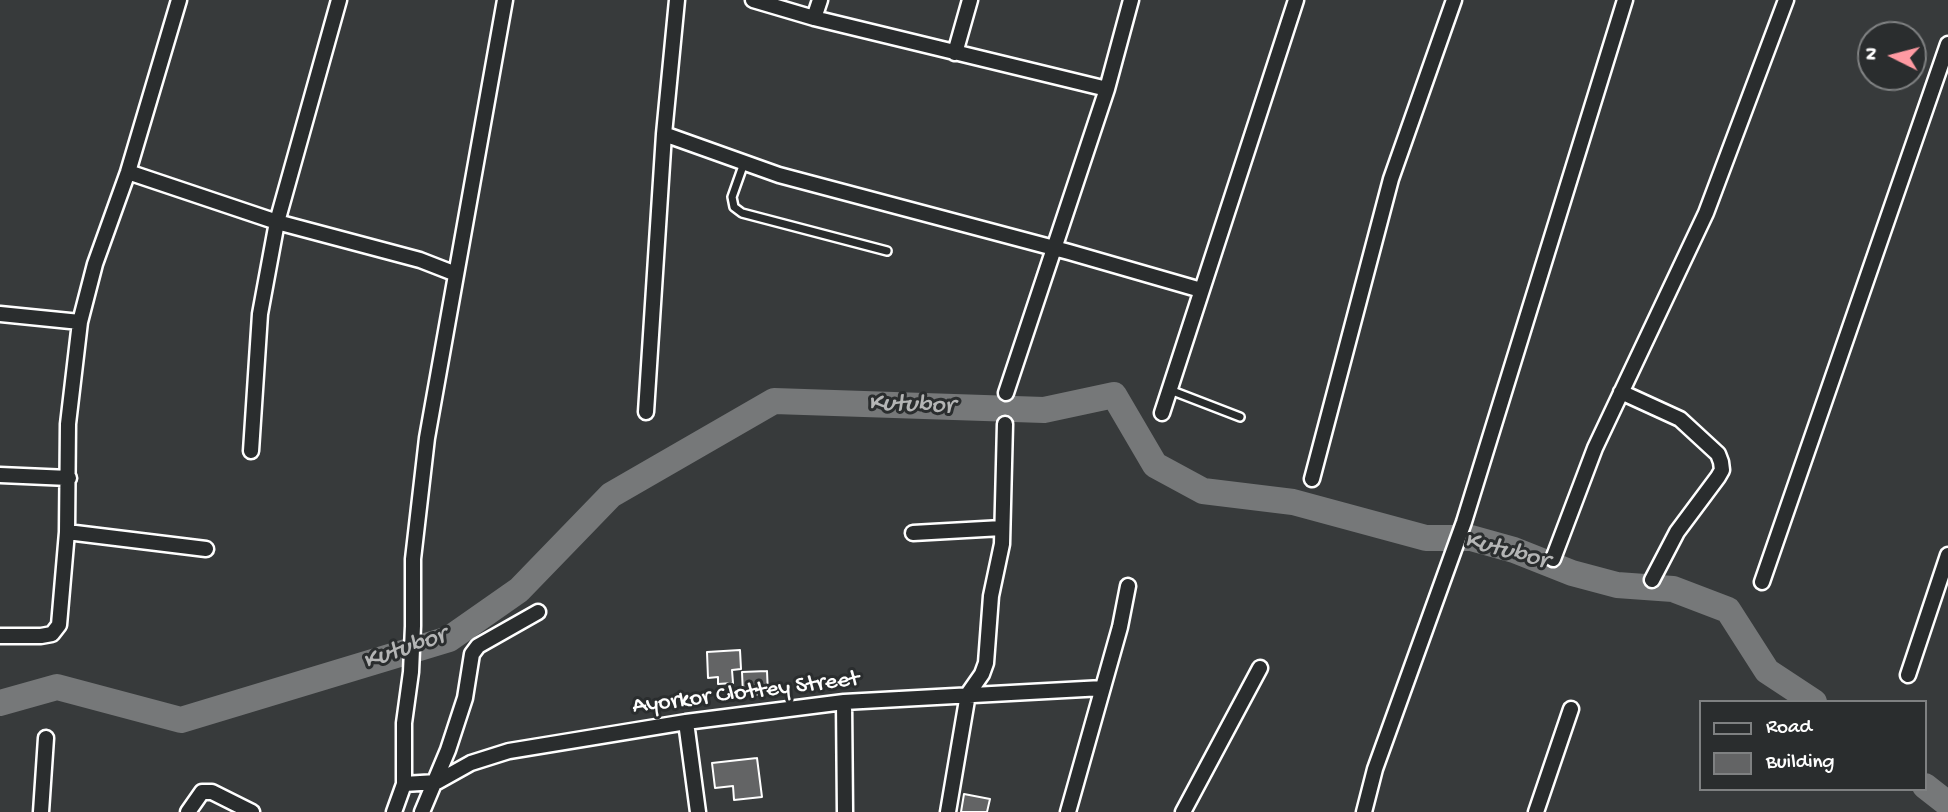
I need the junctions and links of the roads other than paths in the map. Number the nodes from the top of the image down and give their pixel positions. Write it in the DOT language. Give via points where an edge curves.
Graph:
graph roads {
  1 [pos="179,0"];
  2 [pos="339,0"];
  3 [pos="505,0"];
  4 [pos="677,0"];
  5 [pos="753,0"];
  6 [pos="820,0"];
  7 [pos="970,0"];
  8 [pos="1131,0"];
  9 [pos="1296,0"];
  10 [pos="1454,0"];
  11 [pos="1625,0"];
  12 [pos="1786,0"];
  13 [pos="814,18"];
  14 [pos="1948,44"];
  15 [pos="955,53"];
  16 [pos="1107,89"];
  17 [pos="664,134"];
  18 [pos="744,162"];
  19 [pos="128,172"];
  20 [pos="277,222"];
  21 [pos="1054,249"];
  22 [pos="887,251"];
  23 [pos="456,274"];
  24 [pos="1201,290"];
  25 [pos="0,314"];
  26 [pos="80,322"];
  27 [pos="1169,390"];
  28 [pos="1620,392"];
  29 [pos="1006,393"];
  30 [pos="646,412"];
  31 [pos="1162,413"];
  32 [pos="1240,418"];
  33 [pos="1005,424"];
  34 [pos="251,452"];
  35 [pos="0,475"];
  36 [pos="69,478"];
  37 [pos="1312,479"];
  38 [pos="1002,528"];
  39 [pos="67,532"];
  40 [pos="913,533"];
  41 [pos="206,549"];
  42 [pos="1948,555"];
  43 [pos="1553,559"];
  44 [pos="1652,580"];
  45 [pos="1762,582"];
  46 [pos="1128,586"];
  47 [pos="538,612"];
  48 [pos="0,636"];
  49 [pos="1260,668"];
  50 [pos="1908,675"];
  51 [pos="1103,688"];
  52 [pos="968,694"];
  53 [pos="844,702"];
  54 [pos="1571,709"];
  55 [pos="686,722"];
  56 [pos="46,738"];
  57 [pos="437,782"];
  58 [pos="404,784"];
  59 [pos="41,812"];
  60 [pos="188,812"];
  61 [pos="252,812"];
  62 [pos="394,812"];
  63 [pos="422,812"];
  64 [pos="698,812"];
  65 [pos="845,812"];
  66 [pos="948,812"];
  67 [pos="1068,812"];
  68 [pos="1183,812"];
  69 [pos="1364,812"];
  70 [pos="1536,812"];
  1 -- 19 [label="street"];
  2 -- 20 [label="street"];
  3 -- 23 [label="street"];
  4 -- 17 [label="street"];
  5 -- 13 [label="street"];
  6 -- 13 [label="street"];
  7 -- 15 [label="street"];
  8 -- 16 [label="street"];
  9 -- 24 [label="street"];
  10 -- 37 [label="street" via="1391,180"];
  11 -- 69 [label="street" via="1464,522 1375,769"];
  12 -- 28 [label="street" via="1706,213"];
  13 -- 15 [label="street"];
  14 -- 45 [label="street"];
  15 -- 16 [label="street"];
  16 -- 21 [label="street"];
  17 -- 18 [label="street"];
  17 -- 30 [label="street"];
  18 -- 21 [label="street"];
  18 -- 22 [label="lane" via="732,197 742,213"];
  19 -- 20 [label="street"];
  19 -- 26 [label="street"];
  20 -- 23 [label="street"];
  20 -- 34 [label="street" via="260,314"];
  21 -- 24 [label="street"];
  21 -- 29 [label="street"];
  23 -- 58 [label="street" via="413,559"];
  24 -- 27 [label="street"];
  25 -- 26 [label="street"];
  26 -- 36 [label="street" via="68,424"];
  27 -- 31 [label="street"];
  27 -- 32 [label="lane"];
  28 -- 43 [label="street"];
  28 -- 44 [label="street" via="1680,419 1721,461 1718,477 1677,532"];
  33 -- 38 [label="street"];
  35 -- 36 [label="street"];
  36 -- 39 [label="street"];
  38 -- 40 [label="street"];
  38 -- 52 [label="street" via="986,663"];
  39 -- 41 [label="street"];
  39 -- 48 [label="street" via="59,625 52,634"];
  42 -- 50 [label="street"];
  46 -- 51 [label="street"];
  47 -- 57 [label="street" via="478,646 472,654 465,698"];
  49 -- 68 [label="street"];
  51 -- 52 [label="street, Ayorkor Clottey Street"];
  51 -- 67 [label="street"];
  52 -- 53 [label="street, Ayorkor Clottey Street"];
  52 -- 66 [label="street"];
  53 -- 55 [label="street, Ayorkor Clottey Street"];
  53 -- 65 [label="street"];
  54 -- 70 [label="street"];
  55 -- 57 [label="street, Ayorkor Clottey Street" via="509,751 471,763"];
  55 -- 64 [label="street"];
  56 -- 59 [label="street"];
  57 -- 58 [label="street, Ayorkor Clottey Street"];
  57 -- 63 [label="street"];
  58 -- 62 [label="street"];
  60 -- 61 [label="street" via="202,792 212,792"];
}
